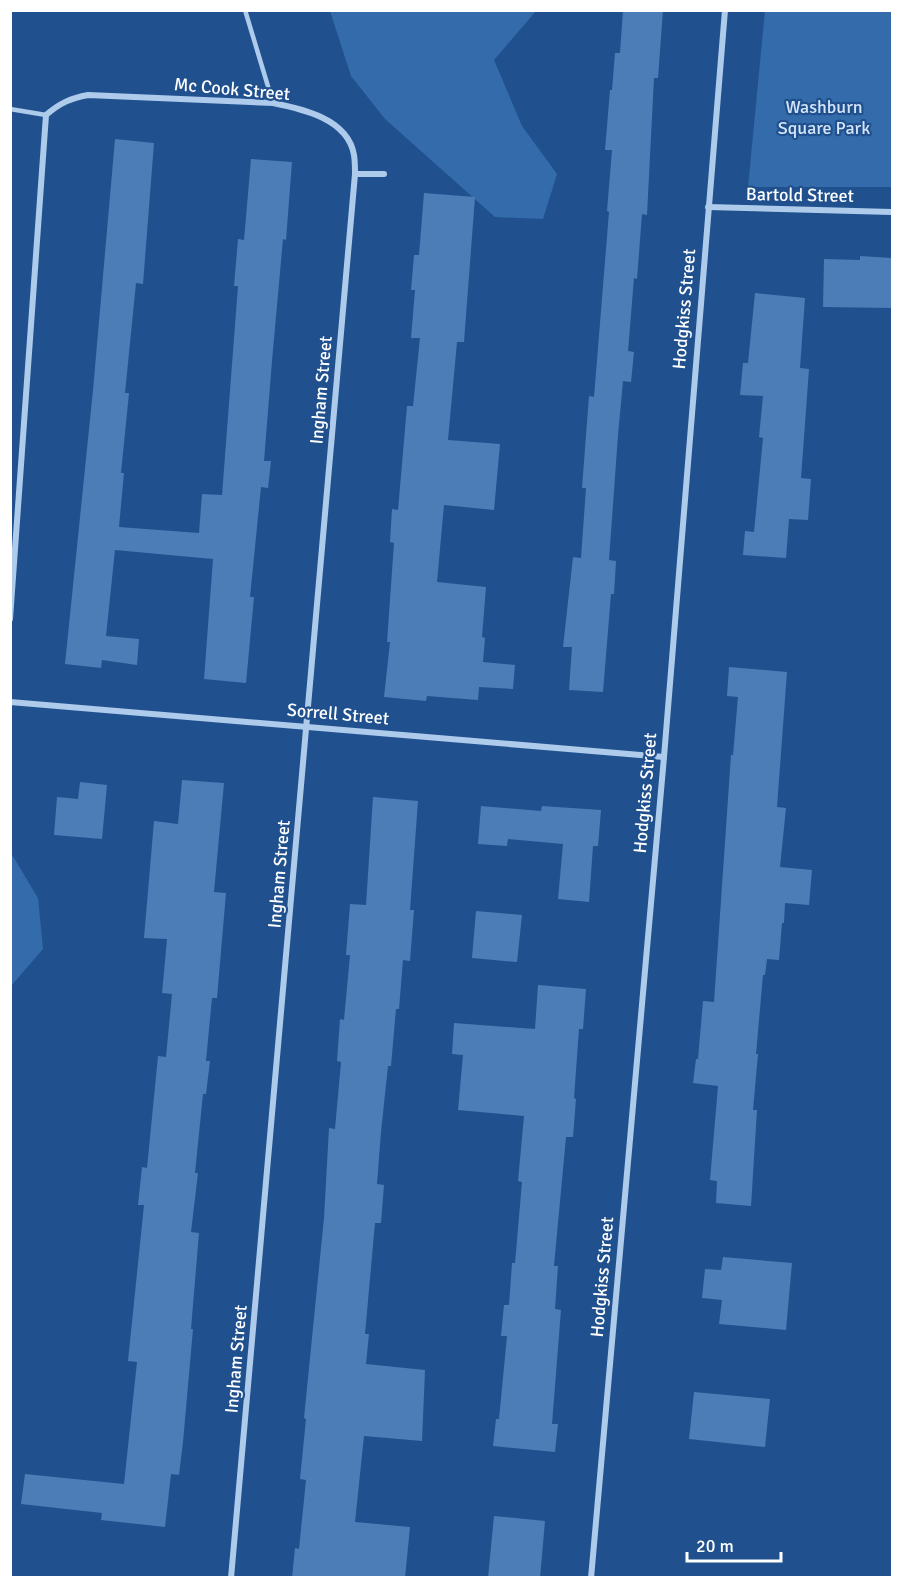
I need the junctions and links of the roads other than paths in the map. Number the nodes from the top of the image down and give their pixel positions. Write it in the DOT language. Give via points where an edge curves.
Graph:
graph roads {
  1 [pos="245,10"];
  2 [pos="725,10"];
  3 [pos="273,103"];
  4 [pos="10,109"];
  5 [pos="46,115"];
  6 [pos="355,174"];
  7 [pos="384,174"];
  8 [pos="708,207"];
  9 [pos="892,212"];
  10 [pos="10,619"];
  11 [pos="10,702"];
  12 [pos="307,727"];
  13 [pos="663,757"];
  14 [pos="231,1578"];
  15 [pos="591,1578"];
  1 -- 3 [label="lane"];
  2 -- 8 [label="street, Hodgkiss Street"];
  3 -- 5 [label="street, Mc Cook Street" via="88,95 71,98"];
  3 -- 6 [label="street, Mc Cook Street" via="331,122 346,136 354,154"];
  4 -- 5 [label="lane"];
  5 -- 10 [label="street"];
  6 -- 7 [label="street"];
  6 -- 12 [label="street, Ingham Street"];
  8 -- 9 [label="street, Bartold Street"];
  8 -- 13 [label="street, Hodgkiss Street"];
  11 -- 12 [label="street, Sorrell Street"];
  12 -- 13 [label="street, Sorrell Street"];
  12 -- 14 [label="street, Ingham Street"];
  13 -- 15 [label="street, Hodgkiss Street"];
}
